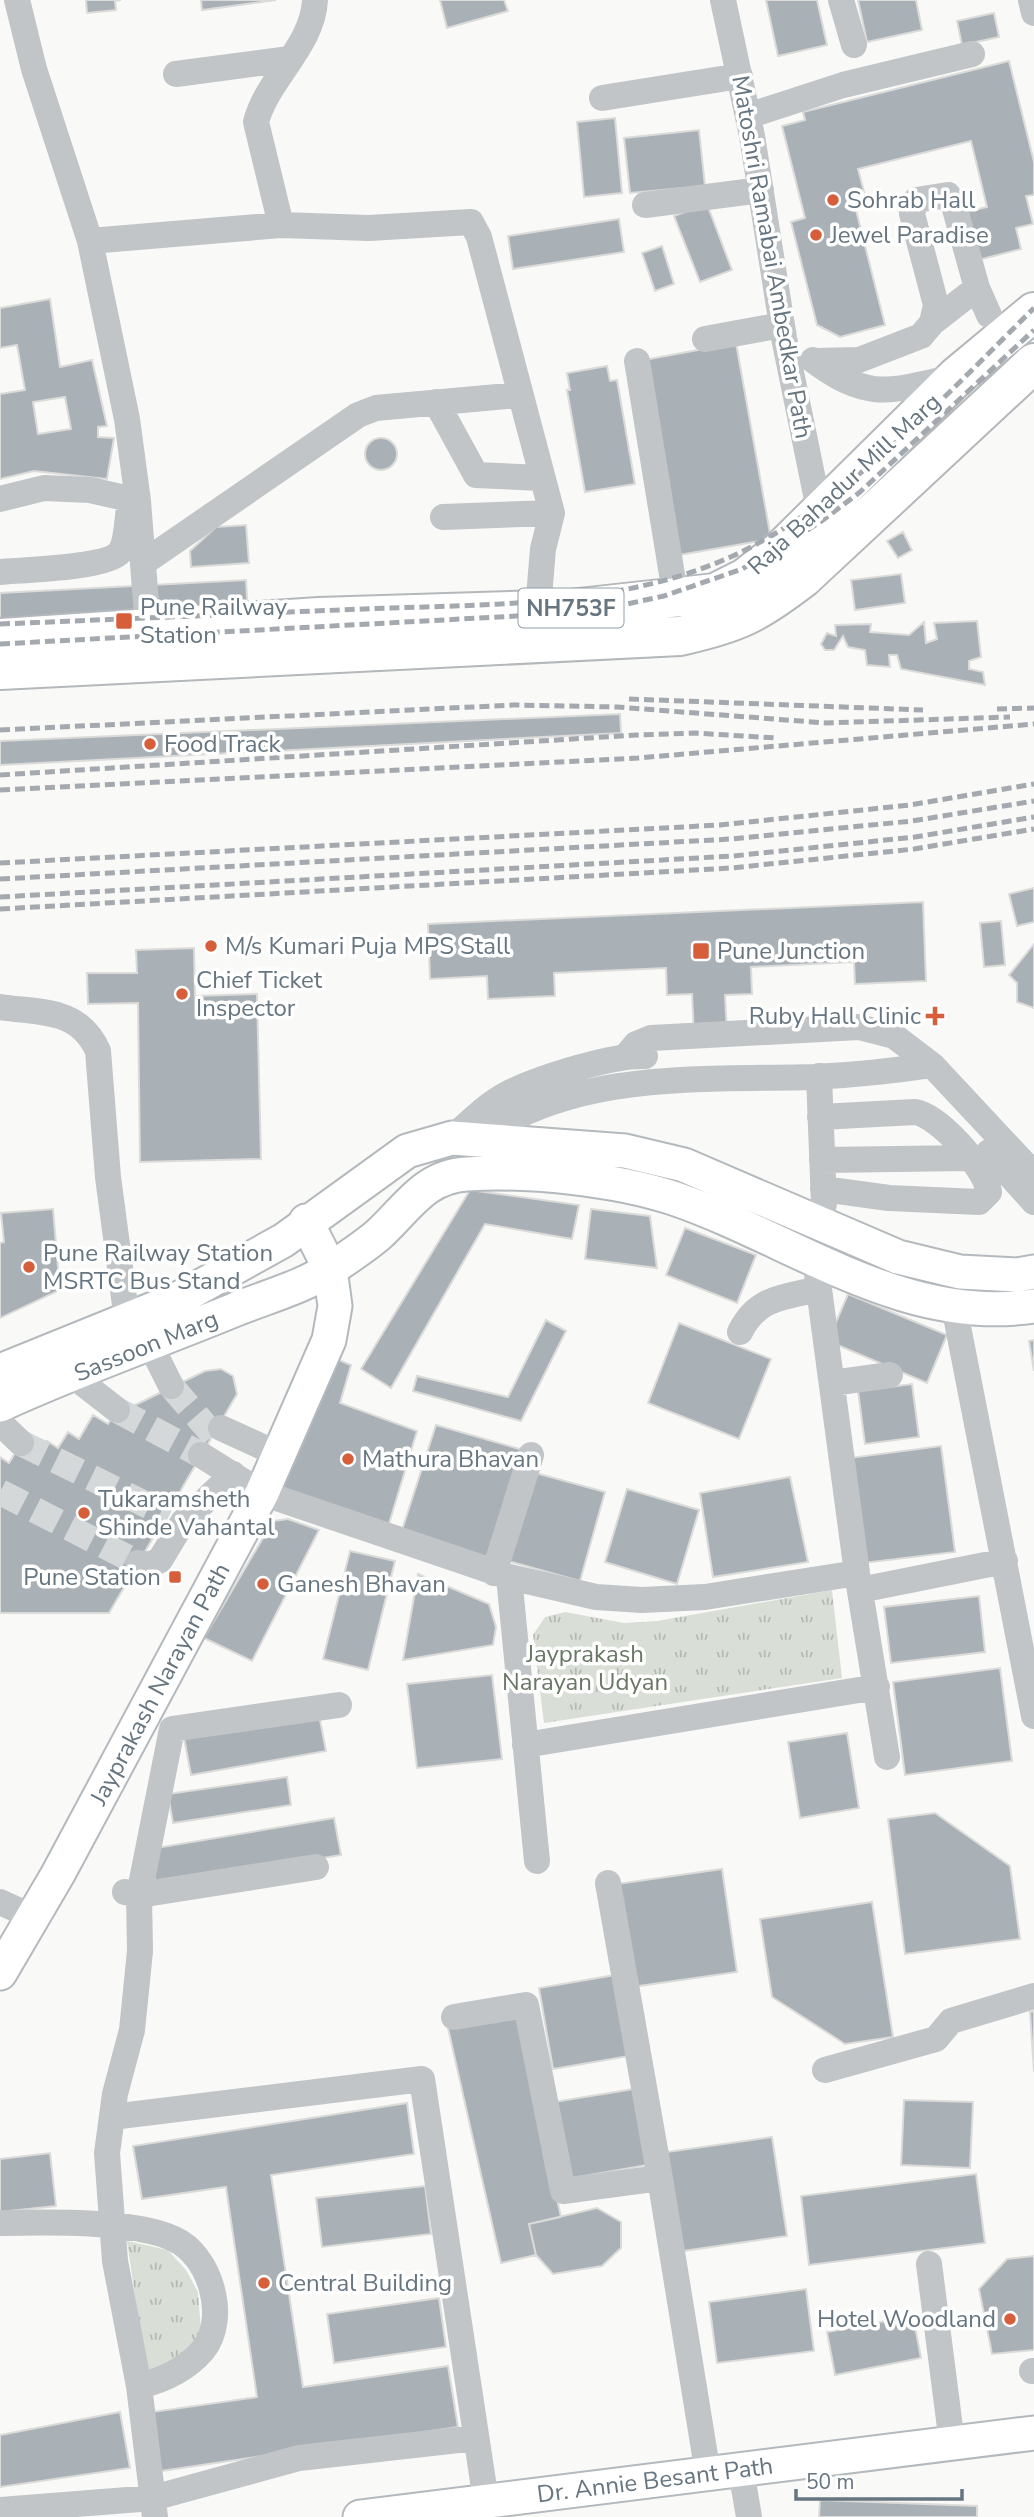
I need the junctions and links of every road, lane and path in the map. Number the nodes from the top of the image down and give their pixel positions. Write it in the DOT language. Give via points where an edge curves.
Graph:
graph roads {
  1 [pos="17,0"];
  2 [pos="315,0"];
  3 [pos="723,0"];
  4 [pos="841,0"];
  5 [pos="1031,0"];
  6 [pos="1034,13"];
  7 [pos="853,45"];
  8 [pos="972,54"];
  9 [pos="290,58"];
  10 [pos="176,74"];
  11 [pos="740,76"];
  12 [pos="602,98"];
  13 [pos="748,116"];
  14 [pos="761,190"];
  15 [pos="645,205"];
  16 [pos="281,225"];
  17 [pos="90,241"];
  18 [pos="977,288"];
  19 [pos="1034,312"];
  20 [pos="989,315"];
  21 [pos="932,323"];
  22 [pos="783,331"];
  23 [pos="705,340"];
  24 [pos="637,361"];
  25 [pos="815,361"];
  26 [pos="1034,363"];
  27 [pos="957,376"];
  28 [pos="519,395"];
  29 [pos="436,402"];
  30 [pos="542,478"];
  31 [pos="0,499"];
  32 [pos="134,501"];
  33 [pos="552,513"];
  34 [pos="820,514"];
  35 [pos="443,517"];
  36 [pos="143,564"];
  37 [pos="0,572"];
  38 [pos="676,599"];
  39 [pos="538,609"];
  40 [pos="148,628"];
  41 [pos="0,638"];
  42 [pos="0,670"];
  43 [pos="0,1007"];
  44 [pos="922,1067"];
  45 [pos="819,1076"];
  46 [pos="820,1117"];
  47 [pos="465,1139"];
  48 [pos="969,1157"];
  49 [pos="822,1160"];
  50 [pos="1034,1174"];
  51 [pos="824,1189"];
  52 [pos="1034,1202"];
  53 [pos="306,1221"];
  54 [pos="825,1224"];
  55 [pos="330,1269"];
  56 [pos="1034,1272"];
  57 [pos="817,1274"];
  58 [pos="954,1306"];
  59 [pos="1034,1306"];
  60 [pos="127,1320"];
  61 [pos="740,1332"];
  62 [pos="157,1342"];
  63 [pos="0,1371"];
  64 [pos="72,1375"];
  65 [pos="890,1375"];
  66 [pos="177,1383"];
  67 [pos="832,1383"];
  68 [pos="0,1405"];
  69 [pos="117,1410"];
  70 [pos="0,1423"];
  71 [pos="21,1443"];
  72 [pos="531,1455"];
  73 [pos="272,1472"];
  74 [pos="233,1474"];
  75 [pos="1005,1561"];
  76 [pos="138,1563"];
  77 [pos="502,1575"];
  78 [pos="859,1582"];
  79 [pos="1028,1647"];
  80 [pos="877,1687"];
  81 [pos="339,1705"];
  82 [pos="1034,1716"];
  83 [pos="525,1745"];
  84 [pos="887,1757"];
  85 [pos="537,1861"];
  86 [pos="316,1867"];
  87 [pos="608,1883"];
  88 [pos="131,1893"];
  89 [pos="0,1902"];
  90 [pos="33,1917"];
  91 [pos="0,1973"];
  92 [pos="1034,1996"];
  93 [pos="454,2017"];
  94 [pos="825,2070"];
  95 [pos="112,2117"];
  96 [pos="660,2178"];
  97 [pos="0,2223"];
  98 [pos="112,2227"];
  99 [pos="929,2264"];
  100 [pos="139,2386"];
  101 [pos="1034,2433"];
  102 [pos="477,2438"];
  103 [pos="952,2444"];
  104 [pos="741,2470"];
  105 [pos="708,2474"];
  106 [pos="486,2501"];
  107 [pos="154,2508"];
  108 [pos="0,2510"];
  109 [pos="360,2517"];
  110 [pos="749,2517"];
  1 -- 17 [label="street" via="34,69"];
  2 -- 9 [label="street" via="302,40"];
  3 -- 11 [label="street, Matoshri Ramabai Ambedkar Path"];
  4 -- 7 [label="street"];
  5 -- 6 [label="street"];
  8 -- 13 [label="street" via="843,85"];
  9 -- 10 [label="street"];
  9 -- 16 [label="street" via="260,106 256,122"];
  11 -- 12 [label="street"];
  11 -- 13 [label="street, Matoshri Ramabai Ambedkar Path"];
  13 -- 14 [label="street, Matoshri Ramabai Ambedkar Path"];
  14 -- 15 [label="street"];
  14 -- 22 [label="street, Matoshri Ramabai Ambedkar Path"];
  16 -- 17 [label="street"];
  16 -- 28 [label="street" via="369,228 471,222 479,237"];
  17 -- 32 [label="street" via="127,419"];
  18 -- 20 [label="street"];
  18 -- 21 [label="street"];
  18 -- 21 [label="street" via="948,195 916,200 912,214 936,305"];
  19 -- 27 [label="highway, Raja Bahadur Mill Marg / NH753F"];
  21 -- 25 [label="street" via="921,336 859,360"];
  22 -- 23 [label="street"];
  22 -- 25 [label="street"];
  22 -- 34 [label="street, Matoshri Ramabai Ambedkar Path"];
  24 -- 38 [label="street"];
  25 -- 27 [label="street" via="839,379 875,390"];
  26 -- 42 [label="highway, Raja Bahadur Mill Marg / NH753F" via="803,578 764,608 730,624 680,636"];
  27 -- 34 [label="highway, Raja Bahadur Mill Marg / NH753F"];
  28 -- 29 [label="street"];
  28 -- 30 [label="street"];
  29 -- 30 [label="street" via="476,475"];
  29 -- 36 [label="street" via="376,408 358,415"];
  30 -- 33 [label="street"];
  31 -- 32 [label="street" via="44,488 90,491"];
  32 -- 36 [label="street"];
  32 -- 37 [label="street" via="116,555 69,568"];
  33 -- 35 [label="street"];
  33 -- 39 [label="street" via="543,549"];
  34 -- 38 [label="highway, Raja Bahadur Mill Marg / NH753F" via="746,579 715,593"];
  36 -- 40 [label="street"];
  38 -- 39 [label="highway, Raja Bahadur Mill Marg / NH753F"];
  39 -- 40 [label="highway, Raja Bahadur Mill Marg / NH753F"];
  40 -- 41 [label="highway, Raja Bahadur Mill Marg / NH753F"];
  43 -- 60 [label="street" via="78,1022 98,1051 108,1177"];
  44 -- 45 [label="street"];
  44 -- 47 [label="street" via="894,1036 876,1033 862,1043 627,1055 572,1069 498,1099"];
  44 -- 50 [label="street"];
  44 -- 52 [label="street"];
  45 -- 46 [label="street"];
  45 -- 47 [label="street" via="622,1084 537,1106"];
  46 -- 48 [label="street" via="927,1114"];
  46 -- 49 [label="street"];
  47 -- 53 [label="main road, Sassoon Marg" via="407,1151"];
  47 -- 54 [label="main road" via="625,1151 684,1165"];
  48 -- 49 [label="street"];
  48 -- 51 [label="street" via="988,1185 989,1192 979,1202 888,1198"];
  49 -- 51 [label="street"];
  51 -- 54 [label="street"];
  53 -- 55 [label="main road, Jayprakash Narayan Path"];
  53 -- 60 [label="main road, Sassoon Marg" via="284,1240 178,1299"];
  54 -- 56 [label="main road" via="898,1257 960,1272"];
  55 -- 57 [label="main road, Sassoon Marg" via="377,1235 432,1182 465,1174 512,1174 619,1185 673,1198"];
  55 -- 62 [label="main road, Sassoon Marg"];
  55 -- 73 [label="main road, Jayprakash Narayan Path" via="335,1306 329,1340"];
  57 -- 58 [label="main road, Sassoon Marg"];
  57 -- 61 [label="street" via="749,1313"];
  57 -- 67 [label="street"];
  58 -- 59 [label="main road, Sassoon Marg"];
  58 -- 75 [label="street"];
  60 -- 63 [label="main road, Sassoon Marg"];
  62 -- 64 [label="main road, Sassoon Marg"];
  62 -- 66 [label="street"];
  64 -- 68 [label="main road, Sassoon Marg"];
  64 -- 69 [label="street"];
  65 -- 67 [label="street"];
  67 -- 78 [label="street"];
  70 -- 71 [label="street"];
  72 -- 77 [label="street"];
  73 -- 74 [label="street"];
  73 -- 74 [label="street" via="213,1440"];
  73 -- 77 [label="street"];
  73 -- 90 [label="main road, Jayprakash Narayan Path"];
  74 -- 76 [label="street" via="176,1519 160,1560 150,1565"];
  75 -- 78 [label="street"];
  75 -- 79 [label="street"];
  77 -- 78 [label="street" via="596,1597 642,1601"];
  77 -- 83 [label="street"];
  78 -- 80 [label="street"];
  79 -- 82 [label="street"];
  80 -- 83 [label="street"];
  80 -- 84 [label="street"];
  81 -- 88 [label="street" via="172,1729"];
  83 -- 85 [label="street"];
  86 -- 88 [label="street"];
  87 -- 96 [label="street"];
  88 -- 95 [label="street" via="140,1951 132,2029"];
  89 -- 90 [label="street"];
  90 -- 91 [label="main road, Jayprakash Narayan Path"];
  92 -- 94 [label="street" via="951,2021 936,2039"];
  93 -- 96 [label="street" via="526,2005 562,2191"];
  95 -- 98 [label="street" via="107,2185"];
  95 -- 102 [label="street" via="422,2079"];
  96 -- 105 [label="street"];
  97 -- 98 [label="street"];
  98 -- 100 [label="street"];
  98 -- 100 [label="street" via="154,2231 176,2239 199,2260 211,2290 214,2309 204,2348 172,2375"];
  99 -- 103 [label="street"];
  100 -- 107 [label="street"];
  101 -- 103 [label="main road, Dr. Annie Besant Path"];
  102 -- 106 [label="street"];
  102 -- 107 [label="street" via="299,2458"];
  103 -- 104 [label="main road, Dr. Annie Besant Path"];
  104 -- 105 [label="main road, Dr. Annie Besant Path"];
  104 -- 110 [label="street"];
  105 -- 106 [label="main road, Dr. Annie Besant Path"];
  106 -- 109 [label="main road, Dr. Annie Besant Path"];
  107 -- 108 [label="street"];
}
